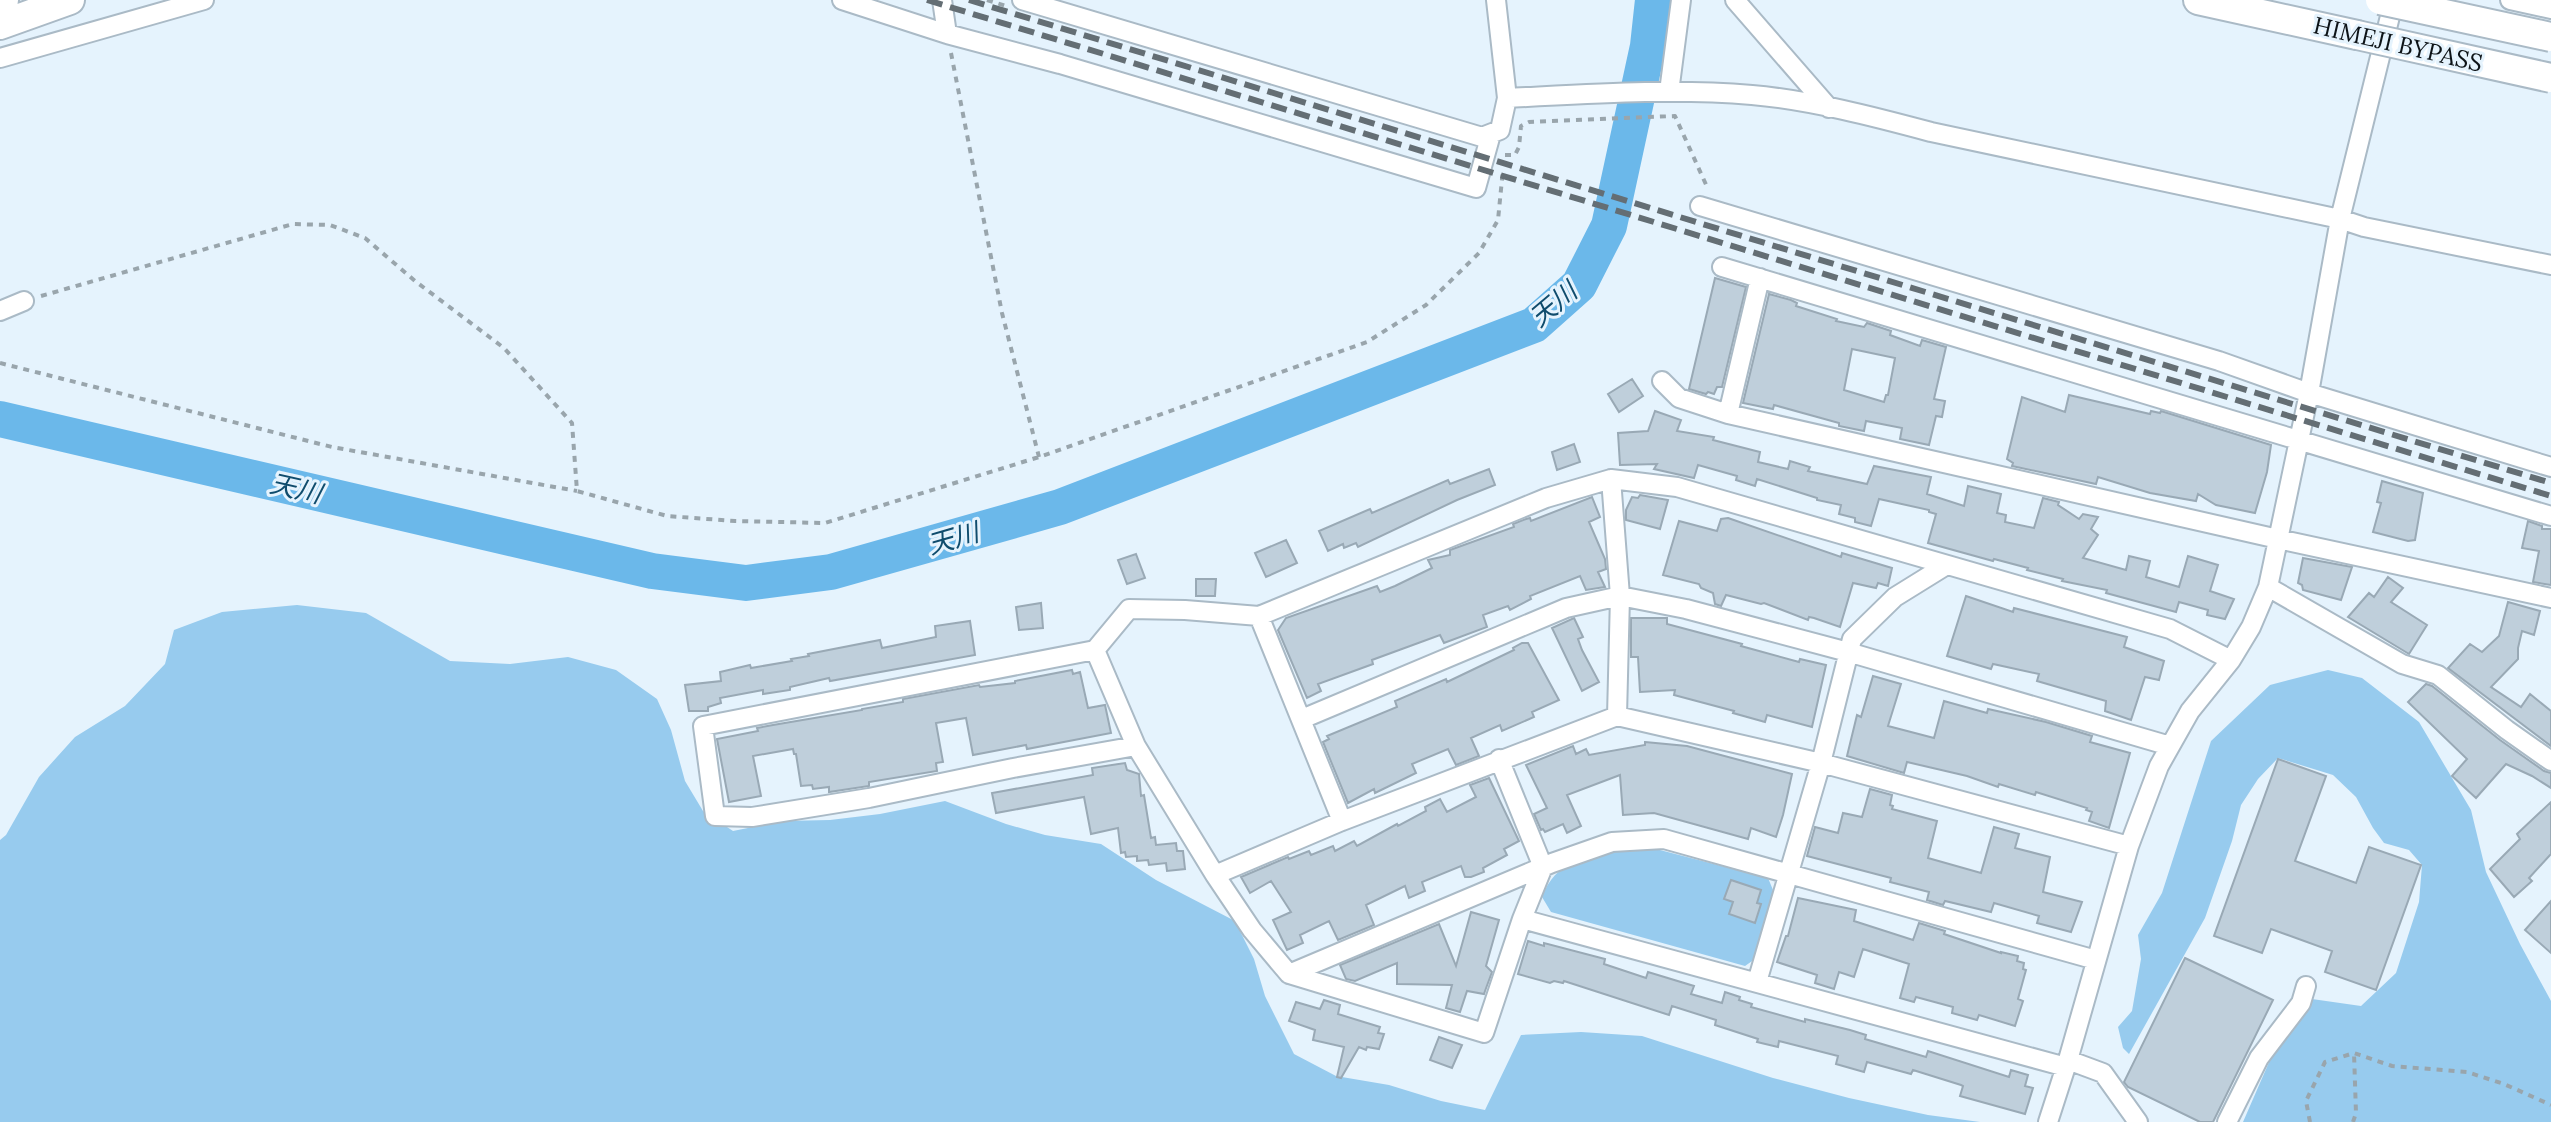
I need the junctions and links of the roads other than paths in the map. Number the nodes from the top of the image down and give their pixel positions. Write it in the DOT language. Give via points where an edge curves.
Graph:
graph roads {
  1 [pos="70,0"];
  2 [pos="204,0"];
  3 [pos="842,0"];
  4 [pos="942,0"];
  5 [pos="1022,0"];
  6 [pos="1496,0"];
  7 [pos="1681,0"];
  8 [pos="1735,0"];
  9 [pos="2198,0"];
  10 [pos="2380,0"];
  11 [pos="2394,0"];
  12 [pos="2510,0"];
  13 [pos="2551,9"];
  14 [pos="0,25"];
  15 [pos="947,34"];
  16 [pos="2551,37"];
  17 [pos="0,58"];
  18 [pos="2551,78"];
  19 [pos="1664,92"];
  20 [pos="1515,98"];
  21 [pos="1829,108"];
  22 [pos="1496,132"];
  23 [pos="1700,206"];
  24 [pos="2340,219"];
  25 [pos="2551,265"];
  26 [pos="1722,267"];
  27 [pos="1760,278"];
  28 [pos="24,301"];
  29 [pos="0,311"];
  30 [pos="1662,381"];
  31 [pos="2309,393"];
  32 [pos="1728,414"];
  33 [pos="2299,441"];
  34 [pos="2551,467"];
  35 [pos="1611,479"];
  36 [pos="2551,516"];
  37 [pos="2278,539"];
  38 [pos="1945,566"];
  39 [pos="2268,587"];
  40 [pos="1620,596"];
  41 [pos="2551,598"];
  42 [pos="1259,616"];
  43 [pos="1095,650"];
  44 [pos="1848,652"];
  45 [pos="2231,660"];
  46 [pos="1617,716"];
  47 [pos="1302,719"];
  48 [pos="1136,746"];
  49 [pos="2170,746"];
  50 [pos="1499,759"];
  51 [pos="2551,761"];
  52 [pos="1821,763"];
  53 [pos="1342,821"];
  54 [pos="2129,846"];
  55 [pos="1543,867"];
  56 [pos="1790,874"];
  57 [pos="1215,875"];
  58 [pos="1522,919"];
  59 [pos="2096,960"];
  60 [pos="1289,974"];
  61 [pos="1757,982"];
  62 [pos="2306,986"];
  63 [pos="2067,1064"];
  64 [pos="2048,1122"];
  65 [pos="2138,1122"];
  66 [pos="2227,1122"];
  1 -- 14 [label="highway"];
  2 -- 17 [label="street"];
  3 -- 15 [label="street"];
  4 -- 15 [label="street"];
  5 -- 22 [label="street" via="1455,130 1482,137"];
  6 -- 20 [label="street"];
  7 -- 19 [label="street"];
  8 -- 21 [label="street"];
  9 -- 18 [label="highway, HIMEJI BYPASS, bridge"];
  10 -- 16 [label="highway, HIMEJI BYPASS, bridge"];
  11 -- 24 [label="street"];
  12 -- 13 [label="street"];
  15 -- 22 [label="street" via="1476,188"];
  19 -- 20 [label="street"];
  19 -- 21 [label="street" via="1754,95"];
  20 -- 22 [label="street"];
  21 -- 24 [label="street"];
  23 -- 31 [label="street" via="2219,361"];
  24 -- 25 [label="street"];
  24 -- 31 [label="street"];
  26 -- 27 [label="street"];
  27 -- 32 [label="street"];
  27 -- 33 [label="street"];
  28 -- 29 [label="street"];
  30 -- 32 [label="street" via="1679,398"];
  31 -- 33 [label="street"];
  31 -- 34 [label="street"];
  32 -- 37 [label="street"];
  33 -- 36 [label="street"];
  33 -- 37 [label="street"];
  35 -- 38 [label="street" via="1677,487"];
  35 -- 40 [label="street"];
  35 -- 42 [label="street" via="1546,498"];
  37 -- 39 [label="street"];
  37 -- 41 [label="street"];
  38 -- 44 [label="street" via="1895,597 1852,639"];
  38 -- 45 [label="street" via="2170,629"];
  39 -- 45 [label="street"];
  39 -- 51 [label="street" via="2402,664 2438,675"];
  40 -- 44 [label="street"];
  40 -- 46 [label="street"];
  40 -- 47 [label="street" via="1566,608"];
  42 -- 43 [label="street" via="1129,609"];
  42 -- 47 [label="street"];
  43 -- 48 [label="street"];
  43 -- 48 [label="street" via="703,726 715,816 752,817"];
  44 -- 49 [label="street"];
  44 -- 52 [label="street"];
  45 -- 49 [label="street"];
  46 -- 50 [label="street"];
  46 -- 52 [label="street"];
  47 -- 53 [label="street"];
  48 -- 57 [label="street"];
  49 -- 54 [label="street"];
  50 -- 53 [label="street"];
  50 -- 55 [label="street"];
  52 -- 54 [label="street"];
  52 -- 56 [label="street"];
  53 -- 57 [label="street"];
  54 -- 59 [label="street"];
  55 -- 56 [label="street" via="1612,842 1664,839"];
  55 -- 58 [label="street"];
  55 -- 60 [label="street"];
  56 -- 59 [label="street"];
  56 -- 61 [label="street"];
  57 -- 60 [label="street"];
  58 -- 60 [label="street" via="1484,1033"];
  58 -- 61 [label="street"];
  59 -- 63 [label="street"];
  61 -- 63 [label="street"];
  62 -- 66 [label="street" via="2301,1003 2259,1058"];
  63 -- 64 [label="street"];
  63 -- 65 [label="street" via="2103,1073"];
}
